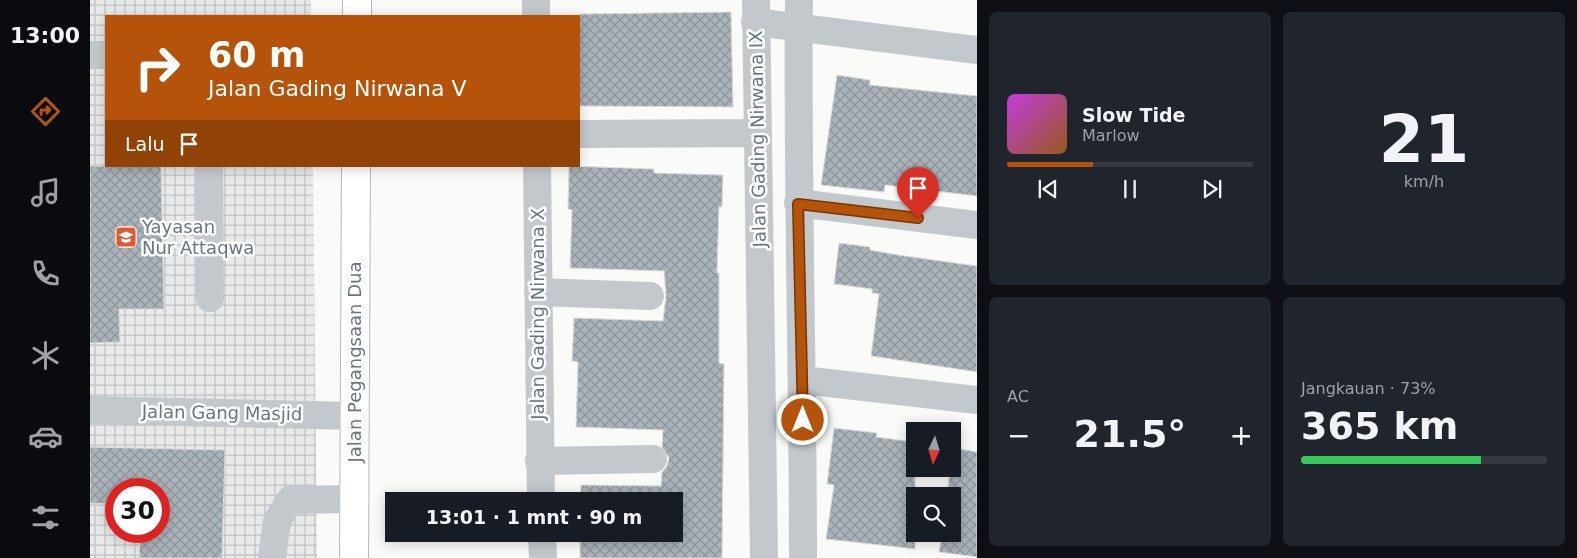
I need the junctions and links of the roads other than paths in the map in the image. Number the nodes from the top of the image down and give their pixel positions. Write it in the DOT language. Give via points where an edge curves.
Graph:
graph roads {
  1 [pos="357,0"];
  2 [pos="536,0"];
  3 [pos="799,0"];
  4 [pos="755,11"];
  5 [pos="357,15"];
  6 [pos="536,15"];
  7 [pos="798,28"];
  8 [pos="977,50"];
  9 [pos="90,55"];
  10 [pos="105,55"];
  11 [pos="757,133"];
  12 [pos="580,134"];
  13 [pos="209,167"];
  14 [pos="356,167"];
  15 [pos="537,167"];
  16 [pos="798,204"];
  17 [pos="977,225"];
  18 [pos="538,292"];
  19 [pos="650,296"];
  20 [pos="210,298"];
  21 [pos="803,380"];
  22 [pos="977,400"];
  23 [pos="90,410"];
  24 [pos="354,416"];
  25 [pos="654,459"];
  26 [pos="539,462"];
  27 [pos="541,492"];
  28 [pos="355,499"];
  29 [pos="542,542"];
  30 [pos="272,558"];
  31 [pos="354,558"];
  32 [pos="543,558"];
  33 [pos="764,558"];
  34 [pos="803,558"];
  1 -- 5 [label="main road"];
  2 -- 6 [label="street"];
  3 -- 7 [label="street"];
  4 -- 7 [label="street, Jalan Gading Nirwana IX"];
  4 -- 11 [label="street, Jalan Gading Nirwana IX"];
  7 -- 8 [label="street, Jalan Gading Nirwana IX"];
  7 -- 16 [label="street"];
  9 -- 10 [label="street"];
  11 -- 12 [label="street"];
  11 -- 33 [label="street, Jalan Gading Nirwana IX"];
  13 -- 20 [label="street"];
  14 -- 24 [label="main road, Jalan Pegangsaan Dua"];
  15 -- 18 [label="street, Jalan Gading Nirwana X"];
  16 -- 17 [label="street"];
  16 -- 21 [label="street"];
  18 -- 19 [label="street"];
  18 -- 26 [label="street, Jalan Gading Nirwana X"];
  21 -- 22 [label="street"];
  21 -- 34 [label="street"];
  23 -- 24 [label="street, Jalan Gang Masjid"];
  24 -- 28 [label="main road, Jalan Pegangsaan Dua"];
  25 -- 26 [label="street"];
  26 -- 27 [label="street, Jalan Gading Nirwana X"];
  28 -- 30 [label="street" via="290,500 277,521"];
  28 -- 31 [label="main road, Jalan Pegangsaan Dua"];
  29 -- 32 [label="street"];
}
